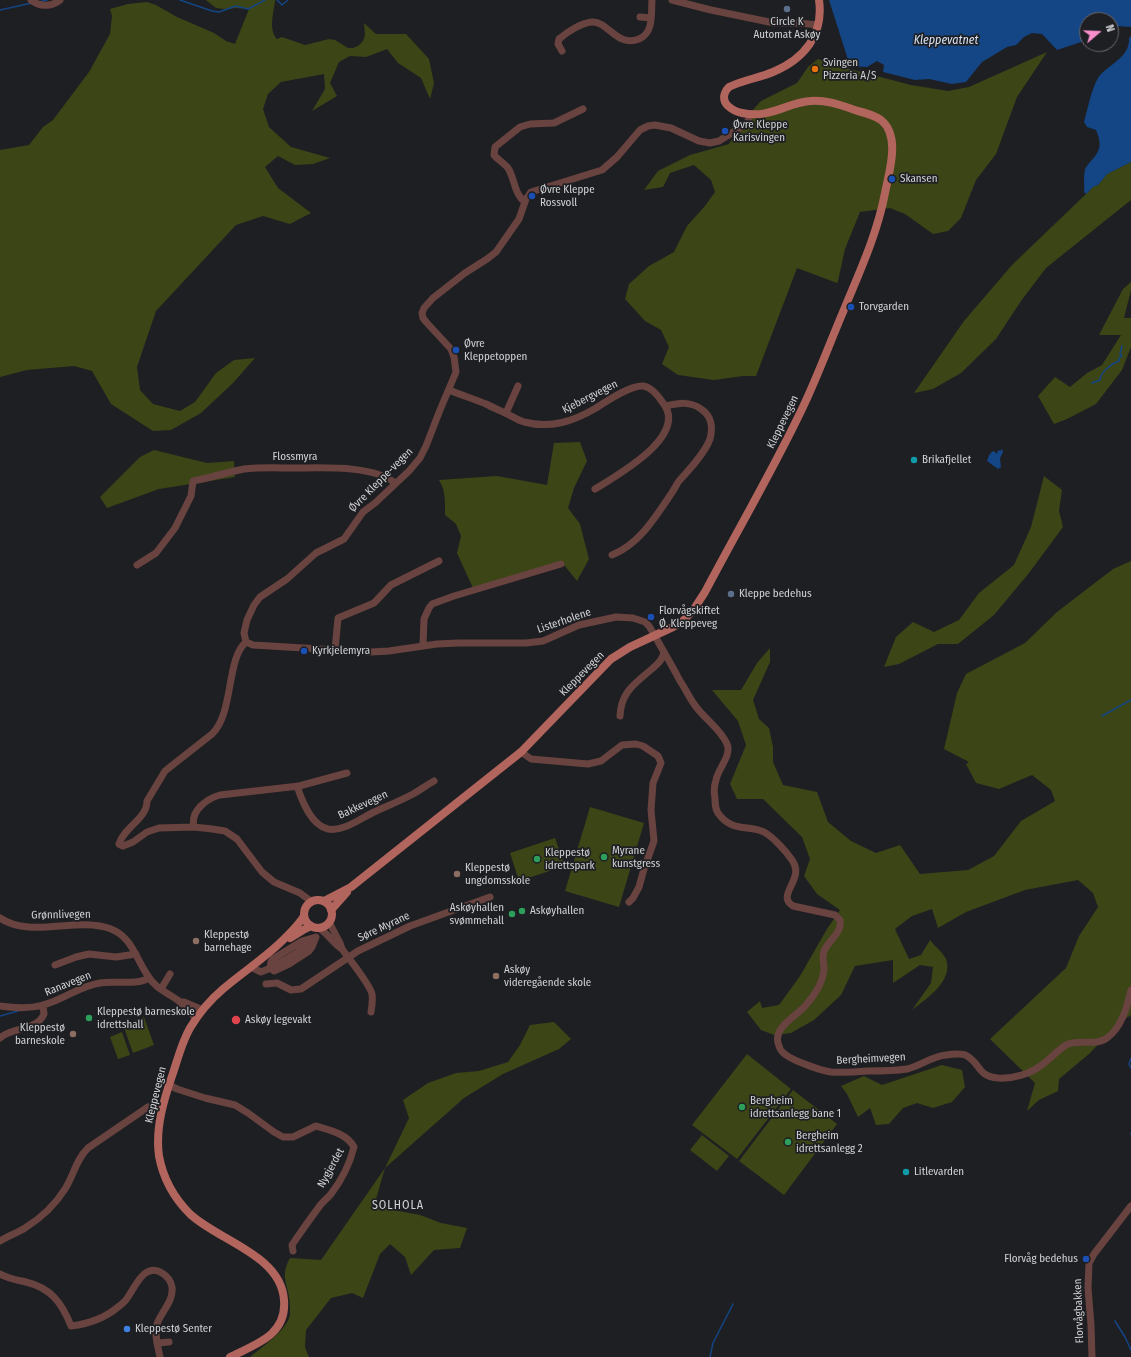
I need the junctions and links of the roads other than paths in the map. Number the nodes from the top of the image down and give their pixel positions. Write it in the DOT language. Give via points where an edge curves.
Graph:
graph roads {
  1 [pos="31,0"];
  2 [pos="60,0"];
  3 [pos="652,0"];
  4 [pos="672,0"];
  5 [pos="819,0"];
  6 [pos="40,5"];
  7 [pos="640,17"];
  8 [pos="651,18"];
  9 [pos="818,26"];
  10 [pos="562,51"];
  11 [pos="583,108"];
  12 [pos="750,114"];
  13 [pos="525,202"];
  14 [pos="518,386"];
  15 [pos="449,390"];
  16 [pos="666,406"];
  17 [pos="506,413"];
  18 [pos="395,483"];
  19 [pos="595,488"];
  20 [pos="612,555"];
  21 [pos="439,561"];
  22 [pos="561,564"];
  23 [pos="137,565"];
  24 [pos="655,636"];
  25 [pos="246,642"];
  26 [pos="423,645"];
  27 [pos="335,650"];
  28 [pos="664,652"];
  29 [pos="620,716"];
  30 [pos="521,752"];
  31 [pos="347,773"];
  32 [pos="434,781"];
  33 [pos="296,786"];
  34 [pos="194,827"];
  35 [pos="351,887"];
  36 [pos="490,896"];
  37 [pos="312,902"];
  38 [pos="324,902"];
  39 [pos="629,902"];
  40 [pos="331,910"];
  41 [pos="304,916"];
  42 [pos="0,918"];
  43 [pos="329,922"];
  44 [pos="316,927"];
  45 [pos="316,937"];
  46 [pos="282,942"];
  47 [pos="342,949"];
  48 [pos="136,954"];
  49 [pos="348,957"];
  50 [pos="55,965"];
  51 [pos="251,967"];
  52 [pos="270,968"];
  53 [pos="170,974"];
  54 [pos="149,978"];
  55 [pos="266,984"];
  56 [pos="161,989"];
  57 [pos="1131,990"];
  58 [pos="180,1002"];
  59 [pos="0,1006"];
  60 [pos="43,1006"];
  61 [pos="203,1010"];
  62 [pos="371,1012"];
  63 [pos="196,1018"];
  64 [pos="0,1038"];
  65 [pos="169,1085"];
  66 [pos="148,1107"];
  67 [pos="1131,1206"];
  68 [pos="0,1242"];
  69 [pos="293,1251"];
  70 [pos="0,1274"];
  71 [pos="169,1342"];
  72 [pos="158,1343"];
  73 [pos="160,1357"];
  74 [pos="230,1357"];
  75 [pos="1092,1357"];
  1 -- 6 [label="street"];
  2 -- 6 [label="street" via="54,5"];
  3 -- 8 [label="street"];
  4 -- 9 [label="street" via="774,23"];
  5 -- 9 [label="main road, Kleppevegen"];
  7 -- 8 [label="street"];
  8 -- 10 [label="street" via="649,31 641,38 629,42 591,22 570,30 559,38 558,44"];
  9 -- 12 [label="main road, Kleppevegen" via="805,52 799,58 774,72 735,84 726,90 726,104 734,110"];
  11 -- 13 [label="street" via="554,123 520,127 495,147 494,155 508,169 517,192"];
  12 -- 13 [label="street, Øvre Kleppe-vegen" via="746,124 719,141 710,143 699,141 671,128 648,126 640,130 602,170 534,190"];
  12 -- 24 [label="main road, Kleppevegen" via="771,112 818,100 865,113 880,120 888,128 892,141 890,168 870,245 794,427 700,601 682,622"];
  13 -- 15 [label="street, Øvre Kleppe-vegen" via="519,218 496,252 424,308 423,318 451,349 454,357 456,372"];
  14 -- 17 [label="street"];
  15 -- 17 [label="street, Kjebergvegen"];
  15 -- 18 [label="street, Øvre Kleppe-vegen" via="420,458"];
  16 -- 17 [label="street, Kjebergvegen" via="654,392 642,386 630,389 582,416 560,424 533,424"];
  16 -- 19 [label="street" via="668,422 658,443 620,473"];
  16 -- 20 [label="street" via="687,403 704,411 712,426 709,441 646,530"];
  18 -- 23 [label="street, Flossmyra" via="375,474 343,468 265,468 193,481 191,496 175,528 156,553"];
  18 -- 25 [label="street, Øvre Kleppe-vegen" via="363,512 344,539 316,553 287,579 260,597 247,620 244,633"];
  21 -- 27 [label="street" via="398,581 374,603 338,618"];
  22 -- 26 [label="street" via="432,604 424,619"];
  24 -- 26 [label="street, Listerholene" via="645,622 616,617 579,625 537,642"];
  24 -- 28 [label="street, Bergheimvegen"];
  24 -- 30 [label="main road, Kleppevegen" via="611,659"];
  25 -- 27 [label="street, Listerholene" via="253,645"];
  25 -- 34 [label="street, Øvre Kleppe-vegen" via="241,646 236,660 216,729 165,771 147,801 144,813 123,835 119,844 128,845 147,832 159,828"];
  26 -- 27 [label="street, Listerholene" via="383,652"];
  28 -- 29 [label="street" via="661,661 627,692 621,702"];
  28 -- 57 [label="street, Bergheimvegen" via="693,704 727,743 726,758 716,780 715,806 719,814 740,828 768,834 792,859 797,872 787,895 793,906 835,915 840,920 840,930 822,957 824,970 820,985 805,1006 783,1026 778,1036 777,1042 786,1055 819,1069 836,1072 901,1070 941,1056 963,1054 987,1076 1012,1078 1039,1068 1066,1045 1076,1042 1099,1042 1107,1038 1122,1018"];
  30 -- 35 [label="main road, Kleppevegen"];
  30 -- 39 [label="street" via="531,759 588,764 601,761 618,747 636,744 658,756 661,763 653,783 651,810 654,841 639,887"];
  31 -- 33 [label="street"];
  32 -- 33 [label="street, Bakkevegen" via="411,795 337,829 328,829 313,818"];
  33 -- 34 [label="street" via="212,798 197,811"];
  34 -- 37 [label="street, Øvre Kleppe-vegen" via="230,834 262,872 274,882 300,893"];
  35 -- 38 [label="main road, Kleppevegen"];
  35 -- 40 [label="main road, Kleppevegen"];
  36 -- 49 [label="street, Søre Myrane" via="410,926"];
  37 -- 38 [label="main road"];
  37 -- 41 [label="main road" via="305,908"];
  38 -- 40 [label="main road"];
  40 -- 43 [label="main road"];
  41 -- 44 [label="main road" via="307,923"];
  41 -- 46 [label="main road, Kleppevegen"];
  42 -- 48 [label="street, Grønnlivegen" via="34,927 76,924 103,926 121,935"];
  43 -- 44 [label="main road" via="326,926"];
  43 -- 47 [label="street"];
  44 -- 45 [label="street"];
  44 -- 46 [label="main road, Kleppevegen" via="303,930"];
  44 -- 47 [label="street"];
  45 -- 52 [label="street" via="302,940 273,959"];
  45 -- 52 [label="street" via="308,951 280,969 274,971"];
  46 -- 51 [label="main road, Kleppevegen"];
  47 -- 49 [label="street"];
  48 -- 50 [label="street" via="116,957 88,954"];
  48 -- 54 [label="street, Grønnlivegen"];
  49 -- 55 [label="street" via="299,990 291,990 277,983"];
  49 -- 62 [label="street" via="370,989"];
  51 -- 52 [label="street" via="261,972"];
  51 -- 61 [label="main road, Kleppevegen" via="222,990"];
  53 -- 56 [label="street"];
  54 -- 56 [label="street, Grønnlivegen"];
  54 -- 60 [label="street, Ranavegen" via="140,982 112,981 95,984"];
  56 -- 58 [label="street, Grønnlivegen"];
  58 -- 61 [label="street, Grønnlivegen"];
  58 -- 63 [label="street, Grønnlivegen"];
  59 -- 60 [label="street, Ranavegen"];
  60 -- 64 [label="street, Ranavegen" via="44,1014 40,1020"];
  61 -- 63 [label="main road, Kleppevegen"];
  63 -- 65 [label="main road, Kleppevegen" via="183,1042"];
  65 -- 69 [label="street, Nygjerdet" via="234,1105 283,1137 293,1137 316,1126 333,1131 351,1141 354,1147 351,1158 340,1180 292,1245"];
  65 -- 74 [label="main road, Kleppevegen" via="162,1109 158,1139 161,1164 170,1188 194,1217 261,1260 273,1272 283,1290 284,1311 273,1333"];
  66 -- 68 [label="street" via="88,1148 76,1163 64,1191 44,1214"];
  67 -- 75 [label="street, Florvågbakken" via="1094,1254 1090,1263 1088,1288"];
  70 -- 72 [label="street" via="51,1293 64,1311 70,1326 84,1324 112,1312 126,1300 145,1274 158,1271 169,1279 172,1293 157,1325"];
  71 -- 72 [label="street"];
  72 -- 73 [label="street"];
}
